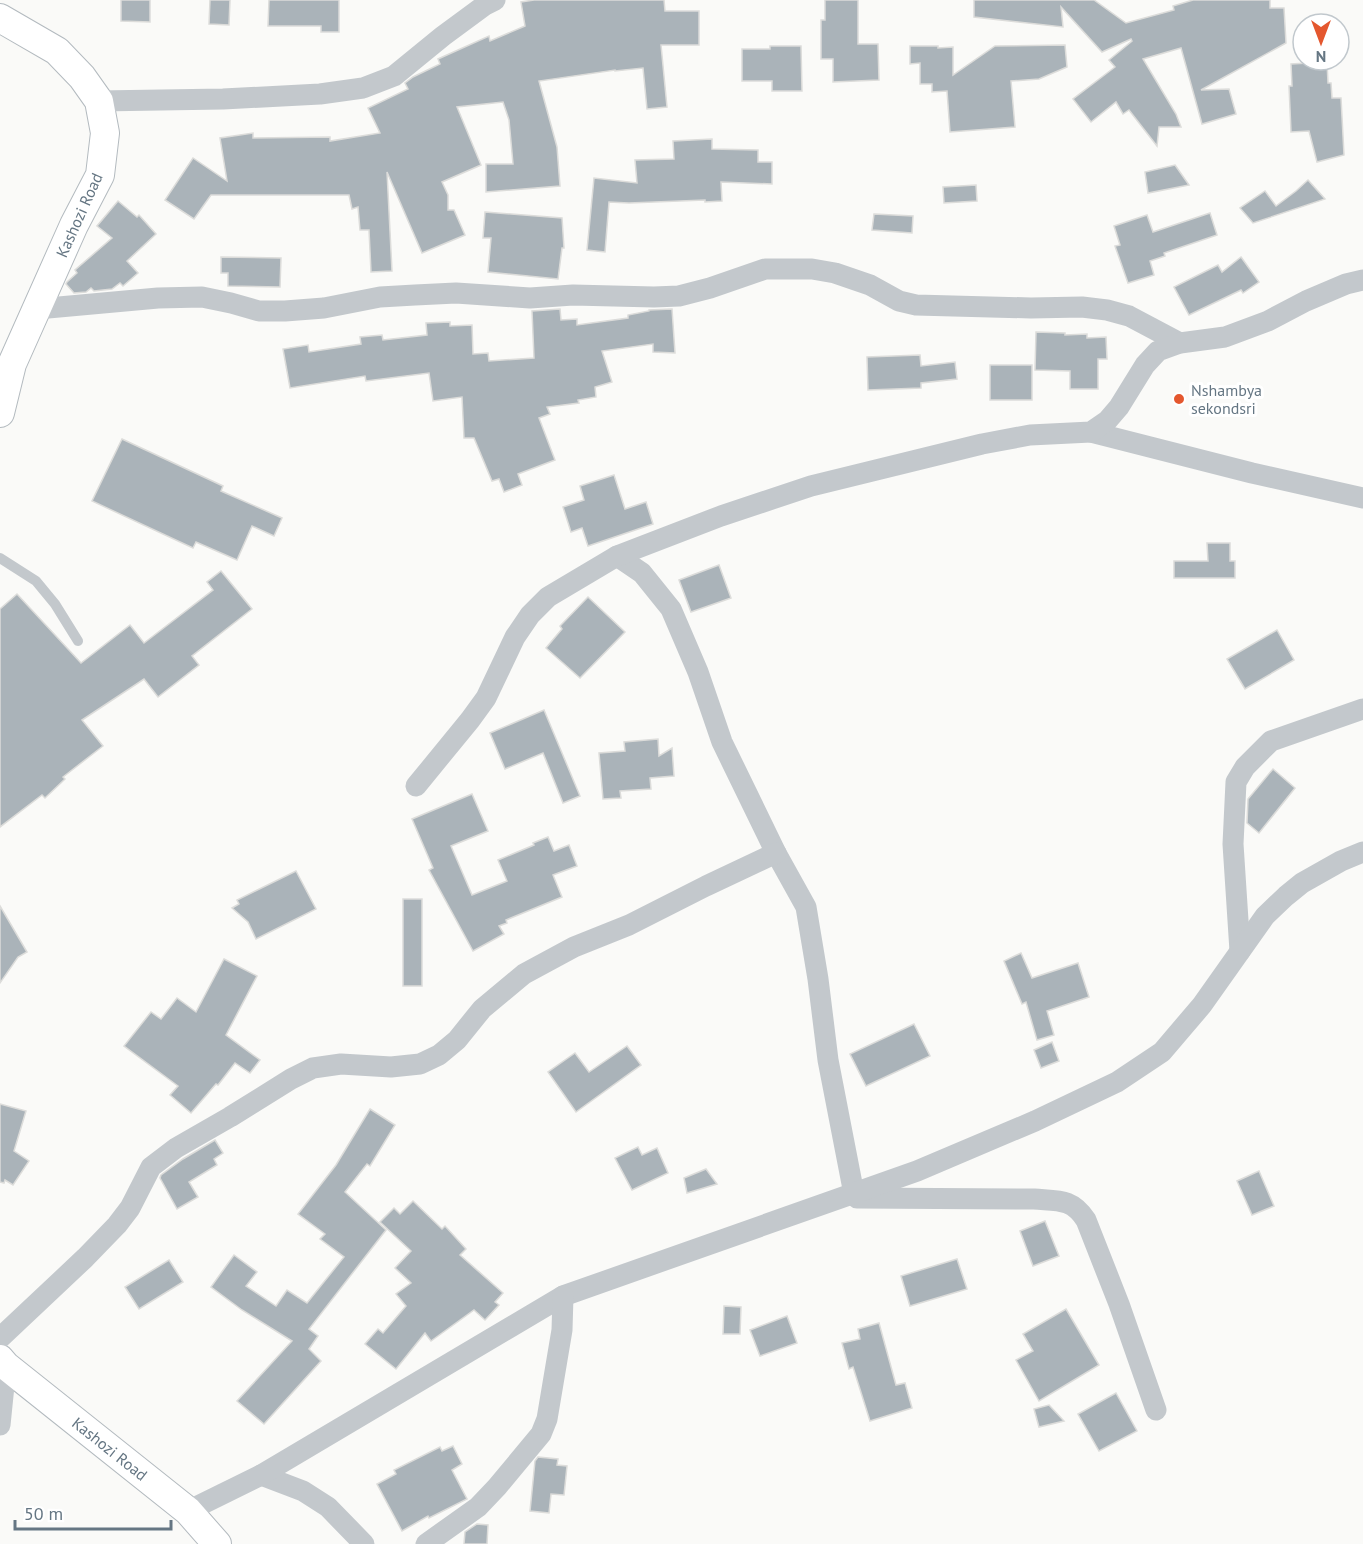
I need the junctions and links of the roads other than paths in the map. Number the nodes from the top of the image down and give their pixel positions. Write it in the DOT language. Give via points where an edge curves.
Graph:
graph roads {
  1 [pos="495,0"];
  2 [pos="0,18"];
  3 [pos="99,101"];
  4 [pos="1363,280"];
  5 [pos="37,309"];
  6 [pos="1180,343"];
  7 [pos="0,413"];
  8 [pos="1091,432"];
  9 [pos="1363,498"];
  10 [pos="617,556"];
  11 [pos="0,558"];
  12 [pos="78,641"];
  13 [pos="1363,709"];
  14 [pos="416,786"];
  15 [pos="1363,852"];
  16 [pos="776,854"];
  17 [pos="1240,951"];
  18 [pos="849,1196"];
  19 [pos="563,1296"];
  20 [pos="0,1338"];
  21 [pos="3,1362"];
  22 [pos="1156,1410"];
  23 [pos="0,1425"];
  24 [pos="261,1475"];
  25 [pos="188,1511"];
  26 [pos="217,1544"];
  27 [pos="364,1544"];
  28 [pos="426,1544"];
  1 -- 3 [label="street" via="394,76 363,88 223,99"];
  2 -- 3 [label="main road, Kashozi Road" via="57,51"];
  3 -- 5 [label="main road, Kashozi Road" via="105,133 100,175"];
  4 -- 6 [label="street" via="1225,337"];
  5 -- 6 [label="street" via="202,297 259,311 285,311 380,297 456,293 530,298 678,296 765,269 812,269 870,285 915,305 1107,310 1129,316"];
  5 -- 7 [label="main road, Kashozi Road" via="12,364"];
  6 -- 8 [label="street" via="1158,351 1144,365 1119,407"];
  8 -- 9 [label="street"];
  8 -- 10 [label="street" via="1030,435 982,444 811,486"];
  10 -- 14 [label="street" via="548,597 530,615 486,698"];
  10 -- 16 [label="street" via="642,573 670,609 698,672 722,742"];
  11 -- 12 [label="lane" via="36,581"];
  13 -- 17 [label="street" via="1271,741 1236,782 1233,844"];
  15 -- 17 [label="street" via="1302,883 1265,916"];
  16 -- 18 [label="street" via="806,907"];
  16 -- 20 [label="street" via="524,974 482,1009 439,1056 420,1064 340,1064 314,1068 176,1148 151,1167 117,1225"];
  17 -- 18 [label="street" via="1203,1005 1162,1052 1117,1082 917,1171"];
  18 -- 19 [label="street"];
  18 -- 22 [label="street" via="1034,1199 1072,1204 1086,1220"];
  19 -- 24 [label="street"];
  19 -- 28 [label="street" via="562,1330 541,1434 478,1507"];
  21 -- 23 [label="street"];
  21 -- 25 [label="main road, Kashozi Road"];
  24 -- 25 [label="street"];
  24 -- 27 [label="street" via="303,1491 328,1507"];
  25 -- 26 [label="main road, Kashozi Road"];
}
